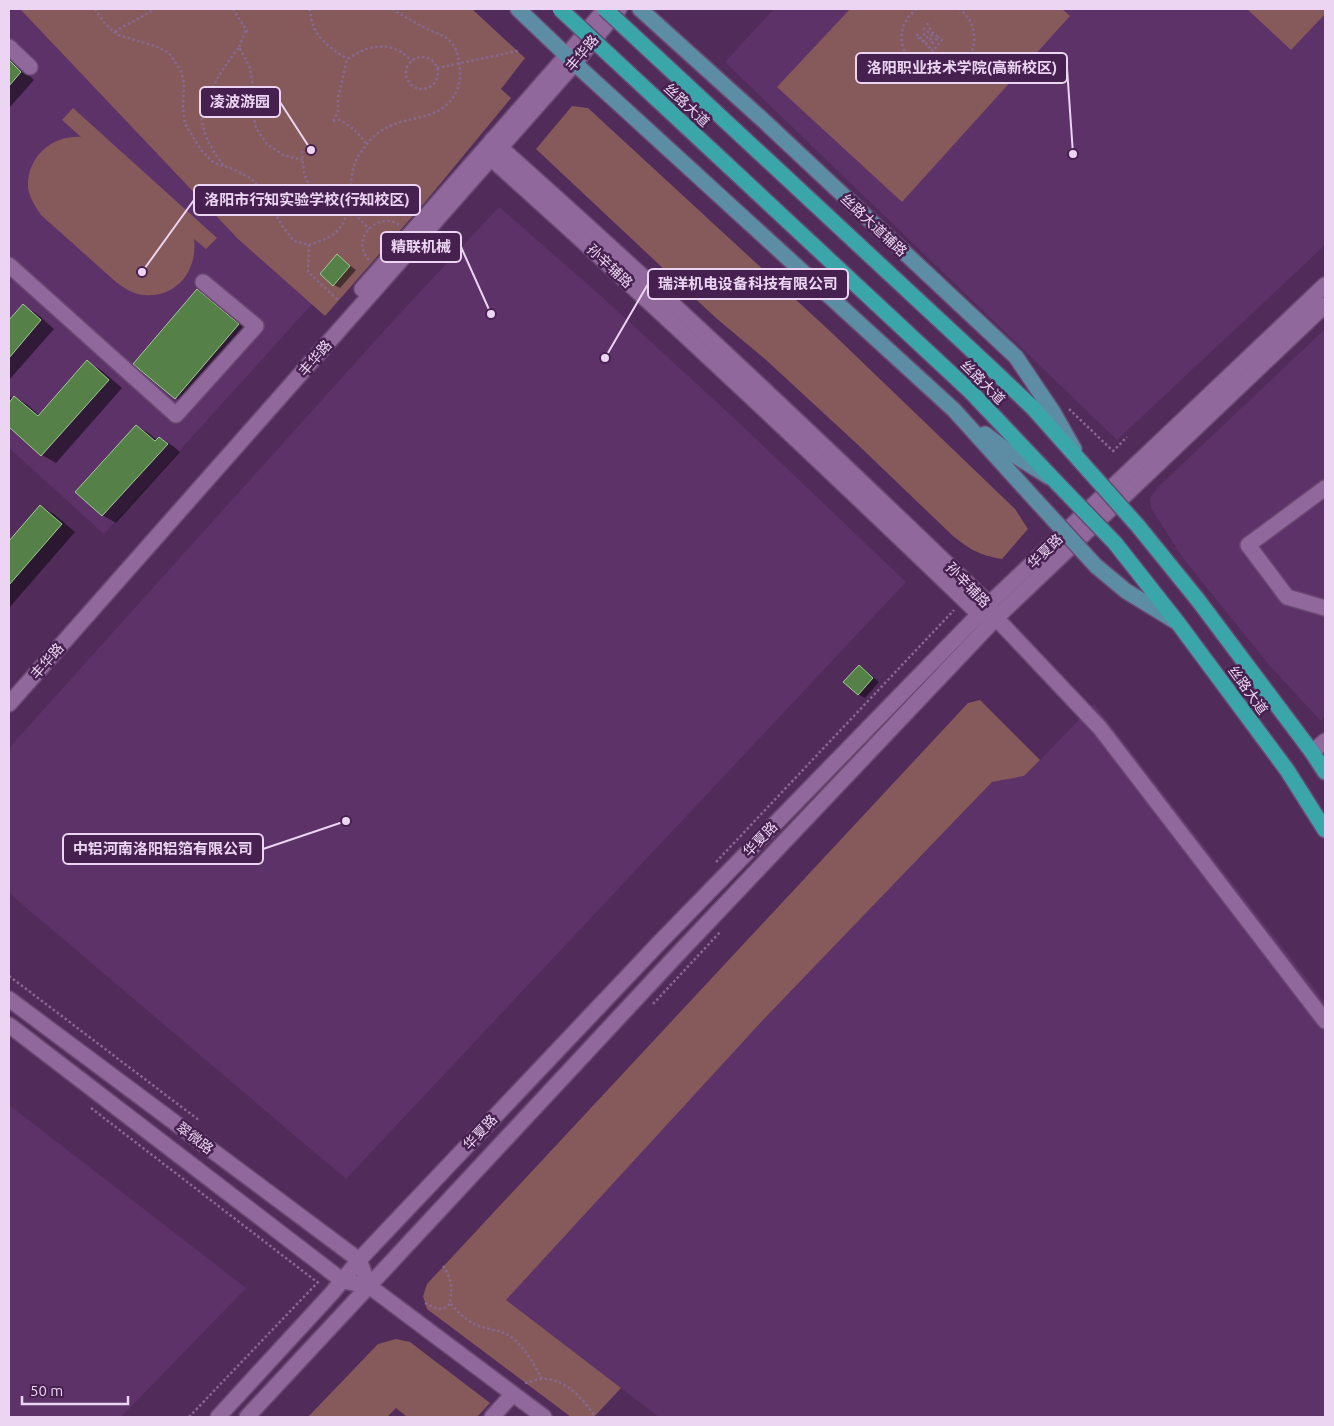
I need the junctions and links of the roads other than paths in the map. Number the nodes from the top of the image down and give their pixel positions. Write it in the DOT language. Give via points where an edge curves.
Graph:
graph roads {
  1 [pos="518,9"];
  2 [pos="560,9"];
  3 [pos="605,9"];
  4 [pos="619,9"];
  5 [pos="640,9"];
  6 [pos="9,47"];
  7 [pos="571,59"];
  8 [pos="30,67"];
  9 [pos="492,149"];
  10 [pos="9,265"];
  11 [pos="203,282"];
  12 [pos="1325,284"];
  13 [pos="1325,305"];
  14 [pos="954,410"];
  15 [pos="1082,463"];
  16 [pos="1058,484"];
  17 [pos="1325,488"];
  18 [pos="1325,608"];
  19 [pos="984,609"];
  20 [pos="996,618"];
  21 [pos="1178,623"];
  22 [pos="9,690"];
  23 [pos="9,704"];
  24 [pos="1325,741"];
  25 [pos="1312,752"];
  26 [pos="1325,772"];
  27 [pos="1325,830"];
  28 [pos="9,999"];
  29 [pos="1325,1021"];
  30 [pos="9,1025"];
  31 [pos="359,1260"];
  32 [pos="343,1281"];
  33 [pos="369,1286"];
  34 [pos="513,1394"];
  35 [pos="218,1417"];
  36 [pos="247,1417"];
  37 [pos="492,1417"];
  38 [pos="544,1417"];
  1 -- 7 [label="main road"];
  2 -- 16 [label="highway, 丝路大道, bridge" via="971,392"];
  3 -- 7 [label="street, 丰华路"];
  3 -- 15 [label="highway, 丝路大道, bridge" via="1033,408"];
  4 -- 7 [label="street, 丰华路"];
  5 -- 15 [label="main road, 丝路大道辅路" via="1016,357"];
  6 -- 8 [label="street"];
  7 -- 9 [label="street, 丰华路"];
  7 -- 14 [label="main road"];
  9 -- 19 [label="street, 孙辛辅路" via="597,234 882,501"];
  9 -- 22 [label="street, 丰华路"];
  9 -- 23 [label="street, 丰华路"];
  10 -- 11 [label="street" via="176,415 256,326"];
  12 -- 19 [label="street, 华夏路"];
  13 -- 20 [label="street, 华夏路"];
  14 -- 16 [label="main road"];
  14 -- 21 [label="main road, bridge" via="1096,566 1126,591"];
  15 -- 25 [label="highway, 丝路大道, bridge" via="1198,600"];
  16 -- 21 [label="highway, 丝路大道, bridge" via="1115,542"];
  17 -- 18 [label="street" via="1248,545 1287,597"];
  19 -- 20 [label="street, 孙辛辅路"];
  19 -- 31 [label="street, 华夏路" via="660,942"];
  20 -- 29 [label="street, 孙辛辅路" via="1100,728"];
  20 -- 33 [label="street, 华夏路"];
  21 -- 27 [label="highway, 丝路大道" via="1287,770"];
  24 -- 25 [label="street"];
  25 -- 26 [label="highway, 丝路大道"];
  28 -- 31 [label="street, 翠微路"];
  30 -- 32 [label="street, 翠微路"];
  31 -- 32 [label="street, 华夏路"];
  31 -- 33 [label="street"];
  32 -- 33 [label="street, 翠微路"];
  32 -- 35 [label="street, 华夏路"];
  33 -- 34 [label="street, 翠微路"];
  33 -- 36 [label="street, 华夏路"];
  34 -- 37 [label="street"];
  34 -- 38 [label="street, 翠微路"];
}
